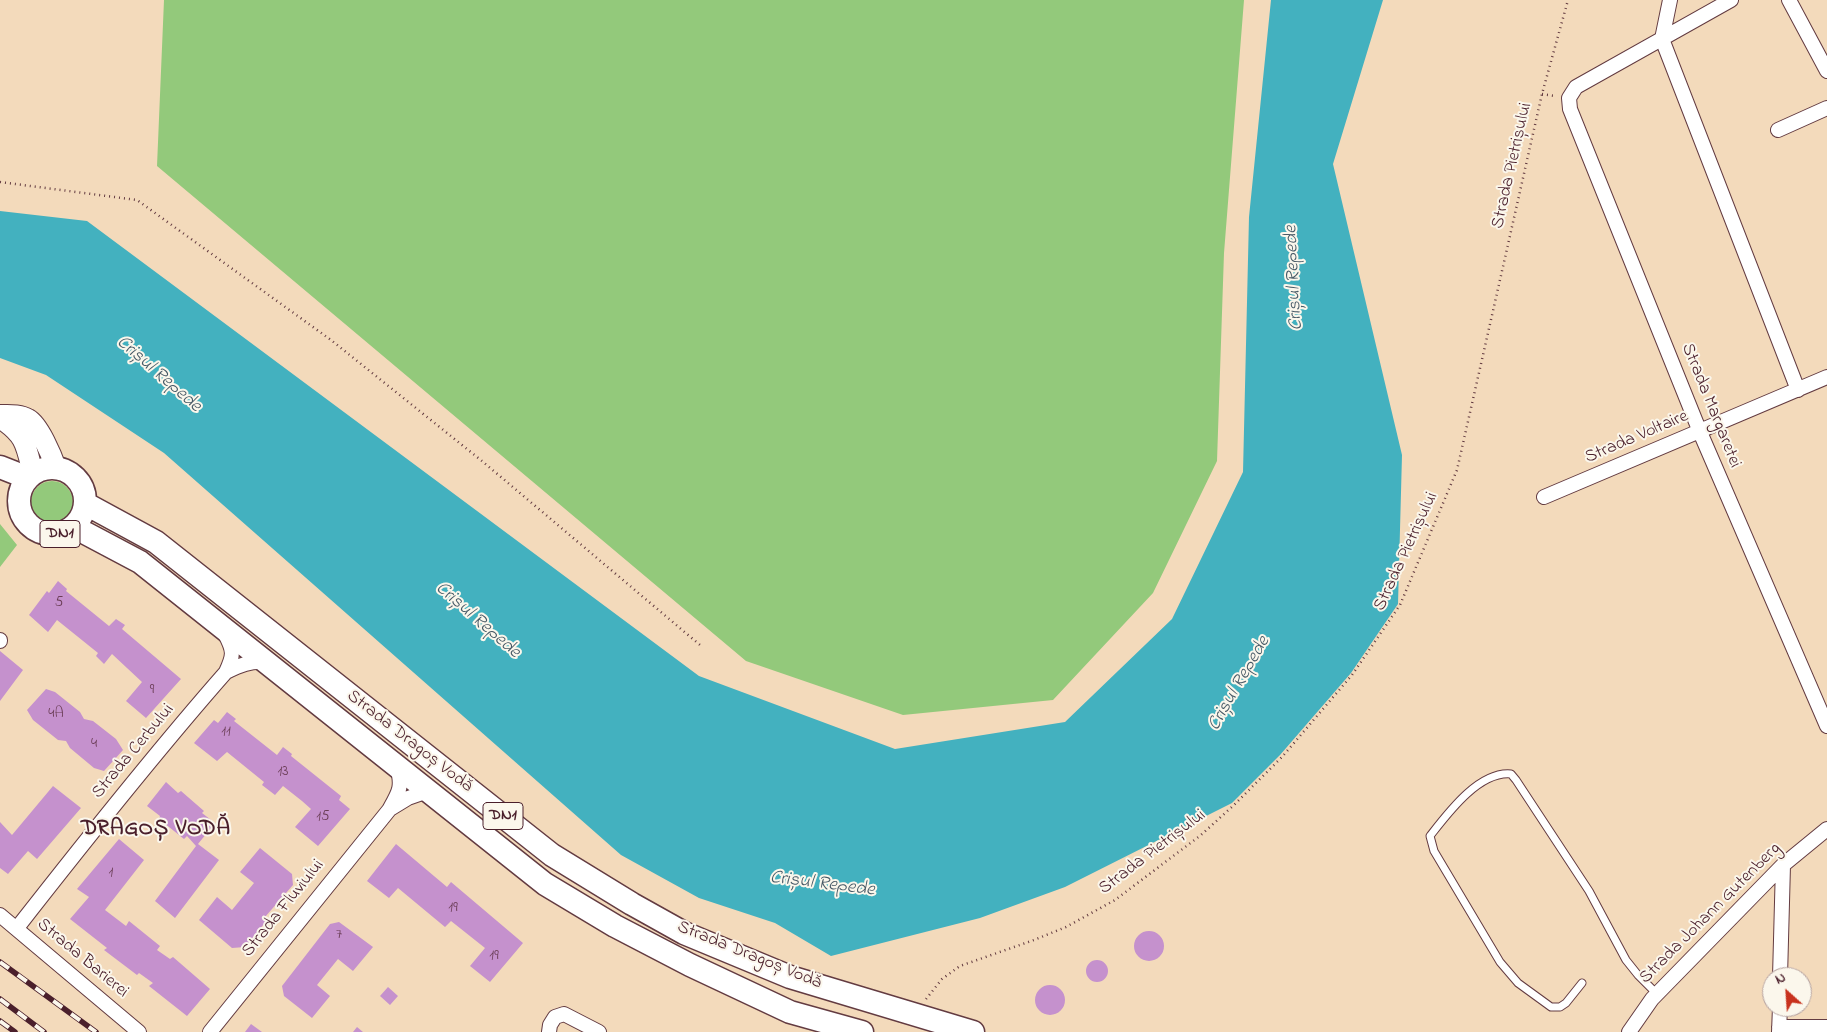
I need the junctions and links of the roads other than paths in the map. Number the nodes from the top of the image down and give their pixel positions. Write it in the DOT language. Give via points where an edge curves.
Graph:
graph roads {
  1 [pos="1670,0"];
  2 [pos="1731,0"];
  3 [pos="1789,0"];
  4 [pos="1662,39"];
  5 [pos="1827,71"];
  6 [pos="1827,108"];
  7 [pos="1778,130"];
  8 [pos="1827,377"];
  9 [pos="1798,390"];
  10 [pos="5,420"];
  11 [pos="1700,432"];
  12 [pos="3,467"];
  13 [pos="56,468"];
  14 [pos="30,476"];
  15 [pos="1544,498"];
  16 [pos="9,500"];
  17 [pos="86,504"];
  18 [pos="74,527"];
  19 [pos="221,627"];
  20 [pos="265,662"];
  21 [pos="226,672"];
  22 [pos="1827,726"];
  23 [pos="397,767"];
  24 [pos="428,791"];
  25 [pos="389,810"];
  26 [pos="1827,829"];
  27 [pos="1783,866"];
  28 [pos="0,915"];
  29 [pos="17,928"];
  30 [pos="1780,967"];
  31 [pos="1582,983"];
  32 [pos="1657,994"];
  33 [pos="1827,1027"];
  34 [pos="1779,1029"];
  35 [pos="139,1032"];
  36 [pos="210,1032"];
  37 [pos="549,1032"];
  38 [pos="599,1032"];
  39 [pos="862,1032"];
  40 [pos="973,1032"];
  41 [pos="1629,1032"];
  1 -- 4 [label="street"];
  2 -- 4 [label="street"];
  3 -- 5 [label="street"];
  4 -- 9 [label="street"];
  4 -- 11 [label="street, Strada Margaretei" via="1576,87 1569,98 1570,109"];
  6 -- 7 [label="street"];
  8 -- 9 [label="street, Strada Voltaire"];
  9 -- 11 [label="street, Strada Voltaire"];
  10 -- 12 [label="main road" via="18,440 19,451 16,458"];
  10 -- 13 [label="main road" via="15,415 29,419 49,448"];
  10 -- 14 [label="main road" via="25,441"];
  11 -- 15 [label="street, Strada Voltaire"];
  11 -- 22 [label="street, Strada Margaretei"];
  12 -- 14 [label="main road"];
  13 -- 14 [label="main road" via="44,469"];
  13 -- 17 [label="main road, DN1" via="75,476 85,494"];
  14 -- 16 [label="main road, DN1"];
  16 -- 18 [label="main road, DN1" via="26,523 39,532 54,535"];
  17 -- 18 [label="main road, DN1"];
  17 -- 40 [label="main road, Strada Dragoș Vodă / DN1" via="156,542 552,855 608,890 684,933 781,973"];
  18 -- 19 [label="main road, Strada Dragoș Vodă / DN1" via="140,562"];
  19 -- 20 [label="main road, Strada Dragoș Vodă / DN1"];
  19 -- 21 [label="street" via="233,652"];
  20 -- 21 [label="street" via="242,664"];
  20 -- 23 [label="main road, Strada Dragoș Vodă / DN1"];
  21 -- 29 [label="street, Strada Cerbului" via="109,811"];
  23 -- 24 [label="main road, Strada Dragoș Vodă / DN1"];
  23 -- 25 [label="street" via="400,790"];
  24 -- 25 [label="street"];
  24 -- 39 [label="main road, Strada Dragoș Vodă / DN1" via="545,884 615,926 790,1012"];
  25 -- 36 [label="street, Strada Fluviului"];
  26 -- 27 [label="street, Strada Johann Gutenberg"];
  27 -- 30 [label="street"];
  27 -- 32 [label="street, Strada Johann Gutenberg"];
  28 -- 29 [label="street, Strada Barierei"];
  29 -- 35 [label="street, Strada Barierei"];
  31 -- 32 [label="lane" via="1560,1007 1551,1007 1518,983 1500,962 1434,850 1430,836 1466,794 1484,781 1503,774 1511,774 1516,780 1588,891 1626,960"];
  32 -- 41 [label="street, Strada Johann Gutenberg"];
  33 -- 34 [label="street"];
  37 -- 38 [label="street" via="555,1017 564,1014"];
}
